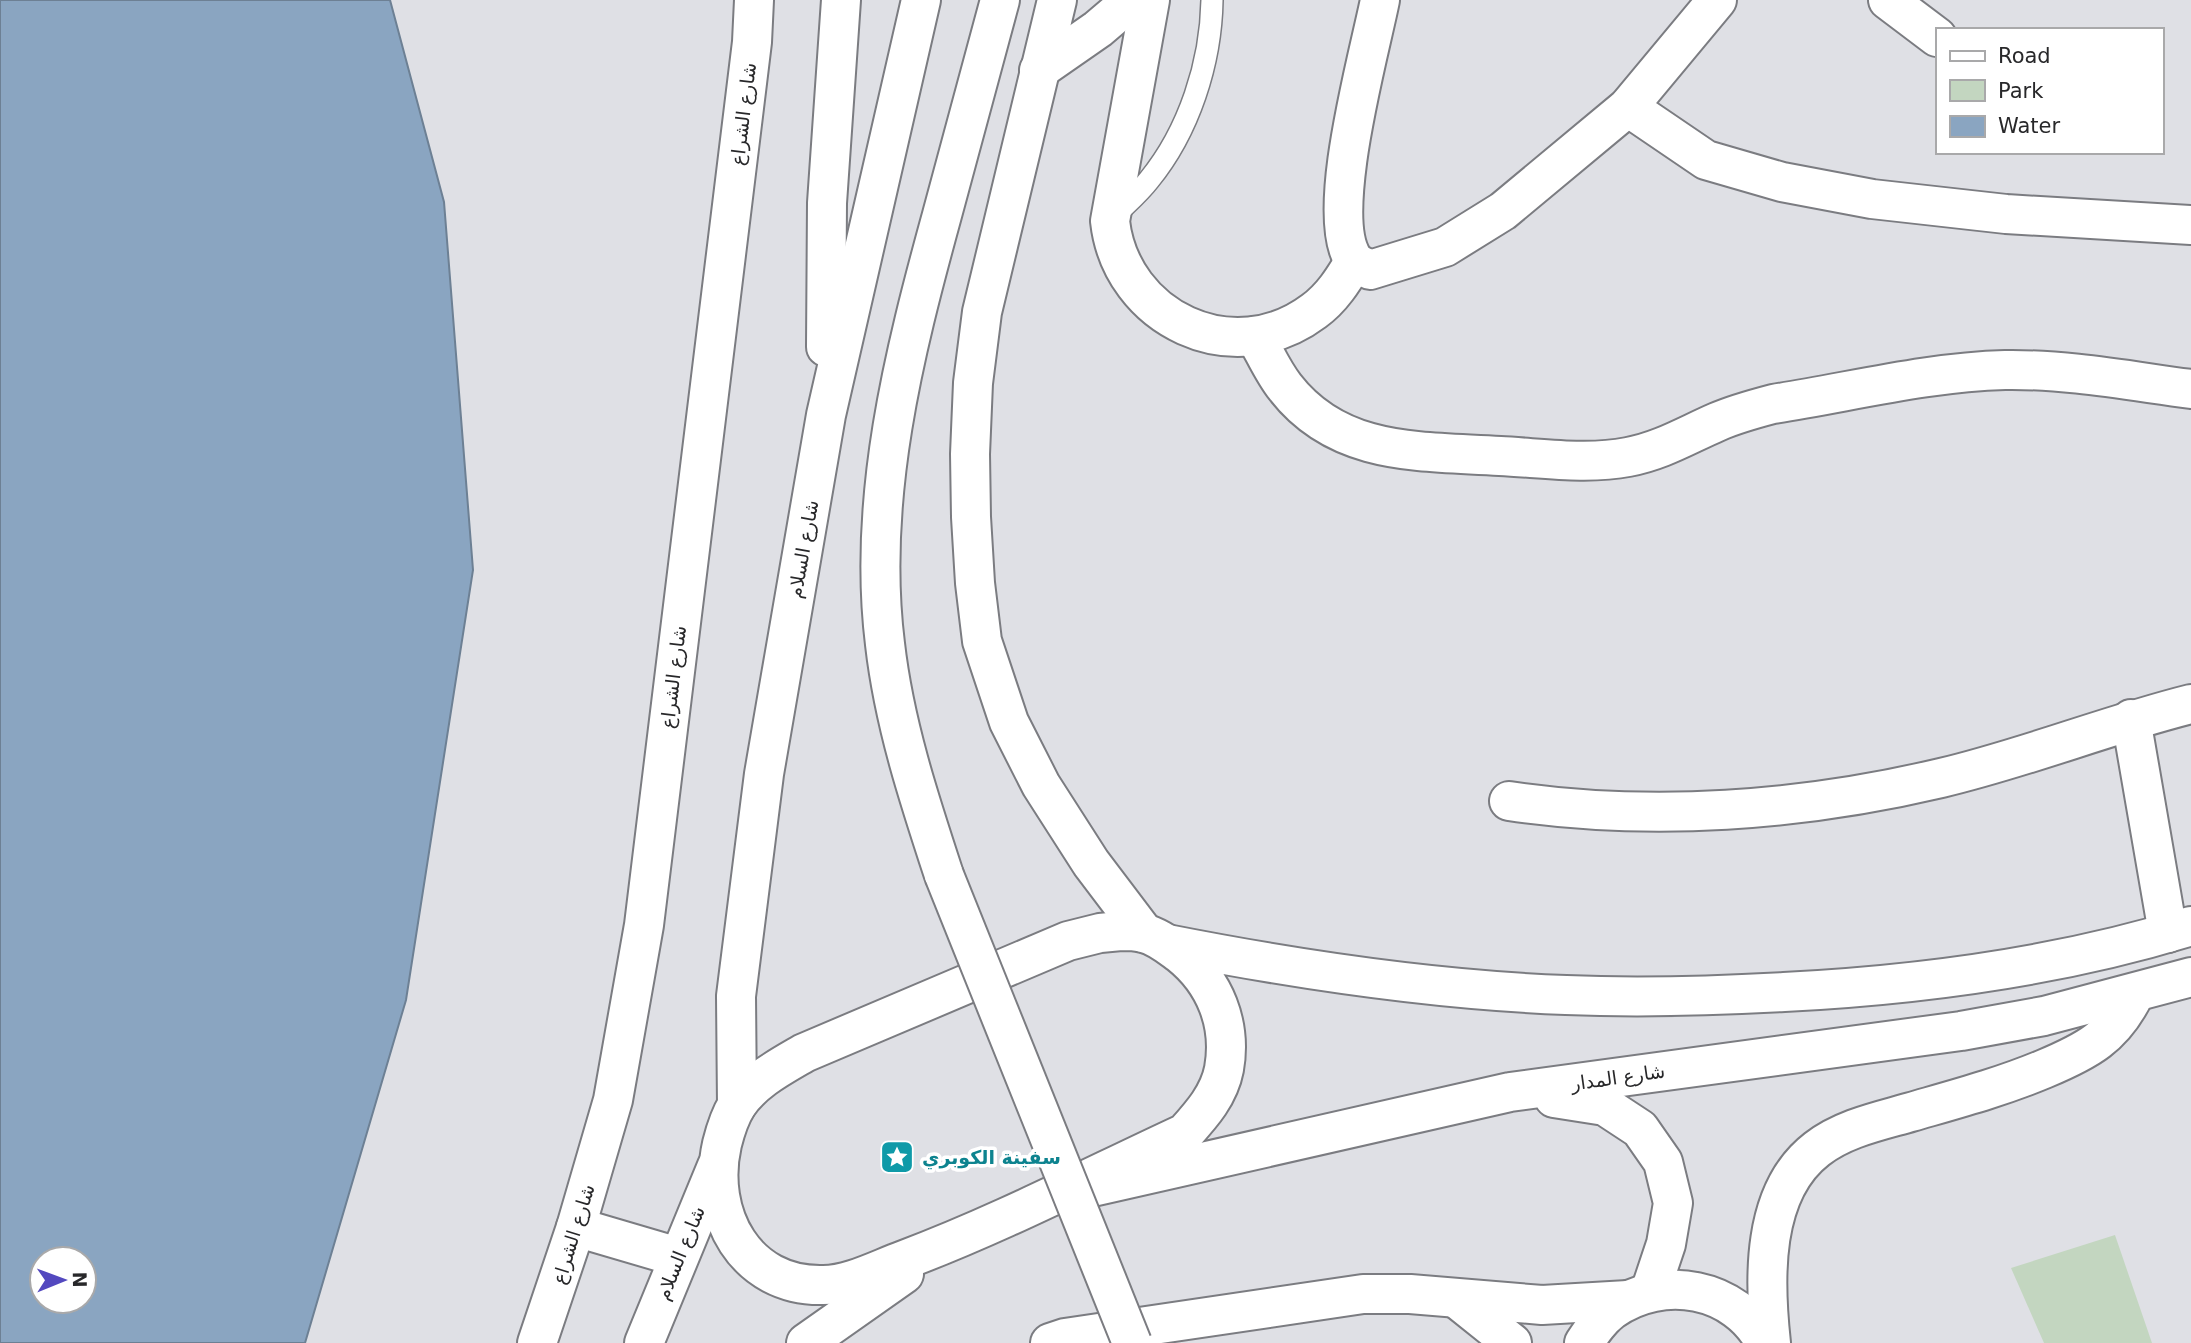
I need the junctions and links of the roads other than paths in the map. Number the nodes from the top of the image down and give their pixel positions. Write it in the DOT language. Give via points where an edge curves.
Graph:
graph roads {
  1 [pos="754,0"];
  2 [pos="841,0"];
  3 [pos="921,0"];
  4 [pos="1000,0"];
  5 [pos="1057,0"];
  6 [pos="1132,0"];
  7 [pos="1150,0"];
  8 [pos="1212,0"];
  9 [pos="1380,0"];
  10 [pos="1717,0"];
  11 [pos="1888,0"];
  12 [pos="1936,36"];
  13 [pos="1039,70"];
  14 [pos="1628,107"];
  15 [pos="1110,221"];
  16 [pos="2191,225"];
  17 [pos="1354,261"];
  18 [pos="1255,336"];
  19 [pos="2191,389"];
  20 [pos="826,415"];
  21 [pos="2191,704"];
  22 [pos="2131,719"];
  23 [pos="1509,802"];
  24 [pos="2180,930"];
  25 [pos="1155,938"];
  26 [pos="2189,983"];
  27 [pos="2135,993"];
  28 [pos="1510,1092"];
  29 [pos="737,1105"];
  30 [pos="718,1164"];
  31 [pos="1048,1197"];
  32 [pos="576,1227"];
  33 [pos="950,1242"];
  34 [pos="678,1257"];
  35 [pos="1639,1296"];
  36 [pos="1457,1299"];
  37 [pos="537,1343"];
  38 [pos="644,1343"];
  39 [pos="806,1343"];
  40 [pos="1050,1343"];
  41 [pos="1132,1343"];
  42 [pos="1512,1343"];
  43 [pos="1584,1343"];
  44 [pos="1765,1343"];
  45 [pos="1771,1343"];
  1 -- 32 [label="street, شارع الشراع" via="644,925 613,1100"];
  2 -- 20 [label="street" via="827,203"];
  3 -- 20 [label="street, شارع السلام"];
  4 -- 41 [label="street, bridge" via="905,356 891,432 881,586 885,644 907,759 944,875"];
  5 -- 13 [label="street"];
  6 -- 13 [label="street"];
  7 -- 15 [label="street"];
  8 -- 15 [label="lane" via="1201,78 1180,131 1149,180"];
  9 -- 17 [label="street" via="1345,169 1341,214"];
  10 -- 14 [label="street"];
  11 -- 12 [label="street"];
  13 -- 25 [label="street" via="982,312 973,383 971,517 982,641 1009,722 1048,796 1091,863"];
  14 -- 16 [label="street" via="1706,160 1782,182 1872,199 2006,214"];
  14 -- 17 [label="street" via="1503,211 1446,247 1370,270"];
  15 -- 18 [label="street" via="1121,263 1153,307 1202,333"];
  17 -- 18 [label="street" via="1337,289 1314,311 1287,327"];
  18 -- 19 [label="street" via="1284,387 1326,424 1352,437 1408,452 1571,460 1626,457 1662,449 1719,421 1764,407 2006,370"];
  20 -- 29 [label="street, شارع السلام" via="752,865 736,996"];
  21 -- 22 [label="street"];
  22 -- 23 [label="street" via="2013,759 1843,797 1745,809 1646,813"];
  22 -- 24 [label="street"];
  24 -- 25 [label="street" via="2007,970 1843,989 1706,996 1568,996 1406,983 1247,960"];
  25 -- 29 [label="street" via="1121,930 1068,941 804,1053 766,1074"];
  25 -- 31 [label="street" via="1196,967 1217,998 1226,1034 1224,1071 1209,1105 1185,1133"];
  26 -- 27 [label="street, شارع المدار"];
  27 -- 28 [label="street, شارع المدار" via="1961,1031"];
  27 -- 45 [label="street" via="2114,1027 2076,1056 1967,1096 1849,1131 1817,1149 1794,1174 1778,1206 1768,1259"];
  28 -- 31 [label="street, شارع المدار"];
  28 -- 35 [label="street" via="1605,1106 1640,1129 1663,1163 1673,1203 1666,1244"];
  29 -- 30 [label="street"];
  30 -- 33 [label="street" via="726,1224 742,1250 765,1270 793,1282 824,1285 854,1279"];
  30 -- 34 [label="street, شارع السلام"];
  31 -- 33 [label="street"];
  32 -- 34 [label="street"];
  32 -- 37 [label="street, شارع الشراع"];
  33 -- 39 [label="street"];
  34 -- 38 [label="street, شارع السلام"];
  35 -- 36 [label="street" via="1542,1305"];
  35 -- 43 [label="street" via="1610,1312"];
  35 -- 44 [label="street" via="1674,1288 1700,1291 1744,1315"];
  36 -- 40 [label="street" via="1363,1294"];
  36 -- 42 [label="street"];
}
